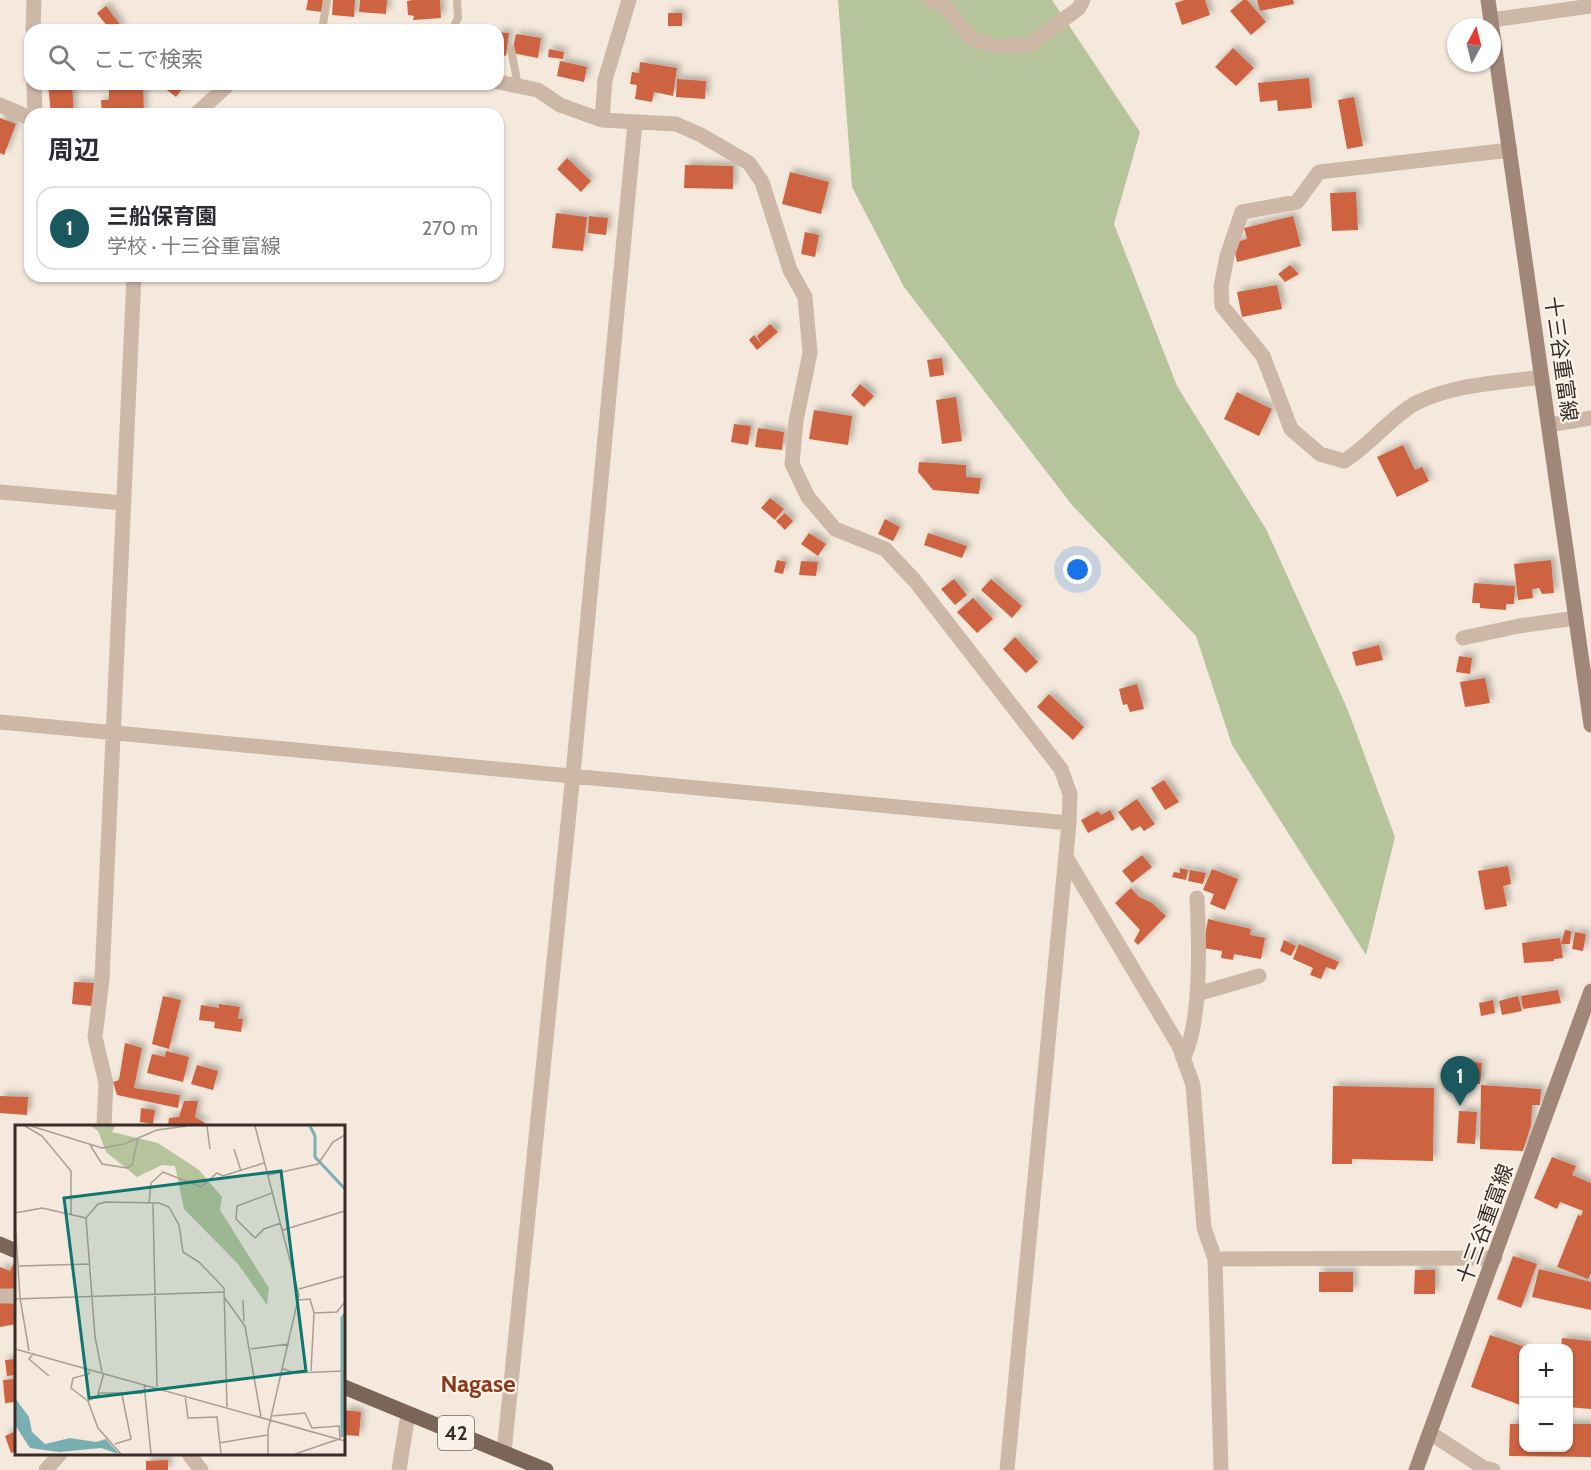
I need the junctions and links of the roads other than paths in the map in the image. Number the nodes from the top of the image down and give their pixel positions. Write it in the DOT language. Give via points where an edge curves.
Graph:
graph roads {
  1 [pos="34,0"];
  2 [pos="327,0"];
  3 [pos="457,0"];
  4 [pos="629,0"];
  5 [pos="931,0"];
  6 [pos="1083,0"];
  7 [pos="1488,0"];
  8 [pos="1591,6"];
  9 [pos="1492,18"];
  10 [pos="1501,19"];
  11 [pos="33,24"];
  12 [pos="323,24"];
  13 [pos="455,24"];
  14 [pos="511,49"];
  15 [pos="1499,72"];
  16 [pos="504,83"];
  17 [pos="518,86"];
  18 [pos="34,90"];
  19 [pos="222,90"];
  20 [pos="0,105"];
  21 [pos="35,108"];
  22 [pos="202,108"];
  23 [pos="24,115"];
  24 [pos="602,120"];
  25 [pos="635,123"];
  26 [pos="1510,150"];
  27 [pos="134,282"];
  28 [pos="1542,377"];
  29 [pos="1591,418"];
  30 [pos="1549,425"];
  31 [pos="0,492"];
  32 [pos="123,503"];
  33 [pos="1576,618"];
  34 [pos="1463,638"];
  35 [pos="0,722"];
  36 [pos="1591,725"];
  37 [pos="111,732"];
  38 [pos="573,774"];
  39 [pos="1069,823"];
  40 [pos="1066,857"];
  41 [pos="1197,898"];
  42 [pos="1259,976"];
  43 [pos="1591,991"];
  44 [pos="1197,994"];
  45 [pos="1183,1058"];
  46 [pos="104,1125"];
  47 [pos="0,1244"];
  48 [pos="15,1251"];
  49 [pos="1215,1258"];
  50 [pos="1495,1258"];
  51 [pos="345,1386"];
  52 [pos="408,1414"];
  53 [pos="1430,1433"];
  54 [pos="504,1452"];
  55 [pos="59,1455"];
  56 [pos="190,1455"];
  57 [pos="46,1470"];
  58 [pos="201,1470"];
  59 [pos="399,1470"];
  60 [pos="546,1470"];
  61 [pos="1007,1470"];
  62 [pos="1221,1470"];
  63 [pos="1416,1470"];
  64 [pos="1493,1470"];
  1 -- 11 [label="street"];
  2 -- 12 [label="lane"];
  3 -- 13 [label="lane"];
  4 -- 24 [label="street" via="605,80"];
  5 -- 6 [label="street" via="946,7 972,39 999,47 1031,45 1079,8"];
  7 -- 9 [label="main road, 十三谷重富線"];
  8 -- 10 [label="street"];
  14 -- 17 [label="lane"];
  15 -- 26 [label="main road, 十三谷重富線"];
  16 -- 17 [label="street"];
  17 -- 24 [label="street" via="538,90 560,105"];
  18 -- 21 [label="street"];
  19 -- 22 [label="street"];
  20 -- 23 [label="street"];
  24 -- 25 [label="street"];
  25 -- 38 [label="street"];
  25 -- 39 [label="street" via="676,124 701,135 749,164 762,182 790,270 805,297 810,353 792,464 808,497 835,529 885,549 915,581 1061,769 1070,794"];
  26 -- 28 [label="main road, 十三谷重富線"];
  26 -- 28 [label="street" via="1319,172 1297,202 1242,212 1227,256 1222,306 1263,356 1291,429 1320,454 1344,461 1415,404 1460,388"];
  27 -- 32 [label="street"];
  28 -- 30 [label="main road, 十三谷重富線"];
  29 -- 30 [label="street"];
  30 -- 33 [label="main road, 十三谷重富線"];
  31 -- 32 [label="street"];
  32 -- 37 [label="street"];
  33 -- 34 [label="street"];
  33 -- 36 [label="main road, 十三谷重富線"];
  35 -- 37 [label="street"];
  37 -- 38 [label="street"];
  37 -- 46 [label="street" via="102,979 95,1037 106,1083"];
  38 -- 39 [label="street"];
  38 -- 54 [label="street"];
  39 -- 40 [label="street"];
  40 -- 45 [label="street"];
  40 -- 61 [label="street"];
  41 -- 44 [label="street"];
  42 -- 44 [label="street"];
  43 -- 50 [label="main road, 十三谷重富線"];
  44 -- 45 [label="street" via="1189,1047"];
  45 -- 49 [label="street" via="1193,1085 1204,1228"];
  47 -- 48 [label="main road"];
  49 -- 50 [label="street"];
  49 -- 62 [label="street"];
  50 -- 53 [label="main road, 十三谷重富線"];
  51 -- 52 [label="main road, 42"];
  52 -- 54 [label="main road, 42"];
  52 -- 59 [label="street"];
  53 -- 63 [label="main road, 十三谷重富線"];
  53 -- 64 [label="street"];
  54 -- 60 [label="main road, 42"];
  55 -- 57 [label="street"];
  56 -- 58 [label="street"];
}
